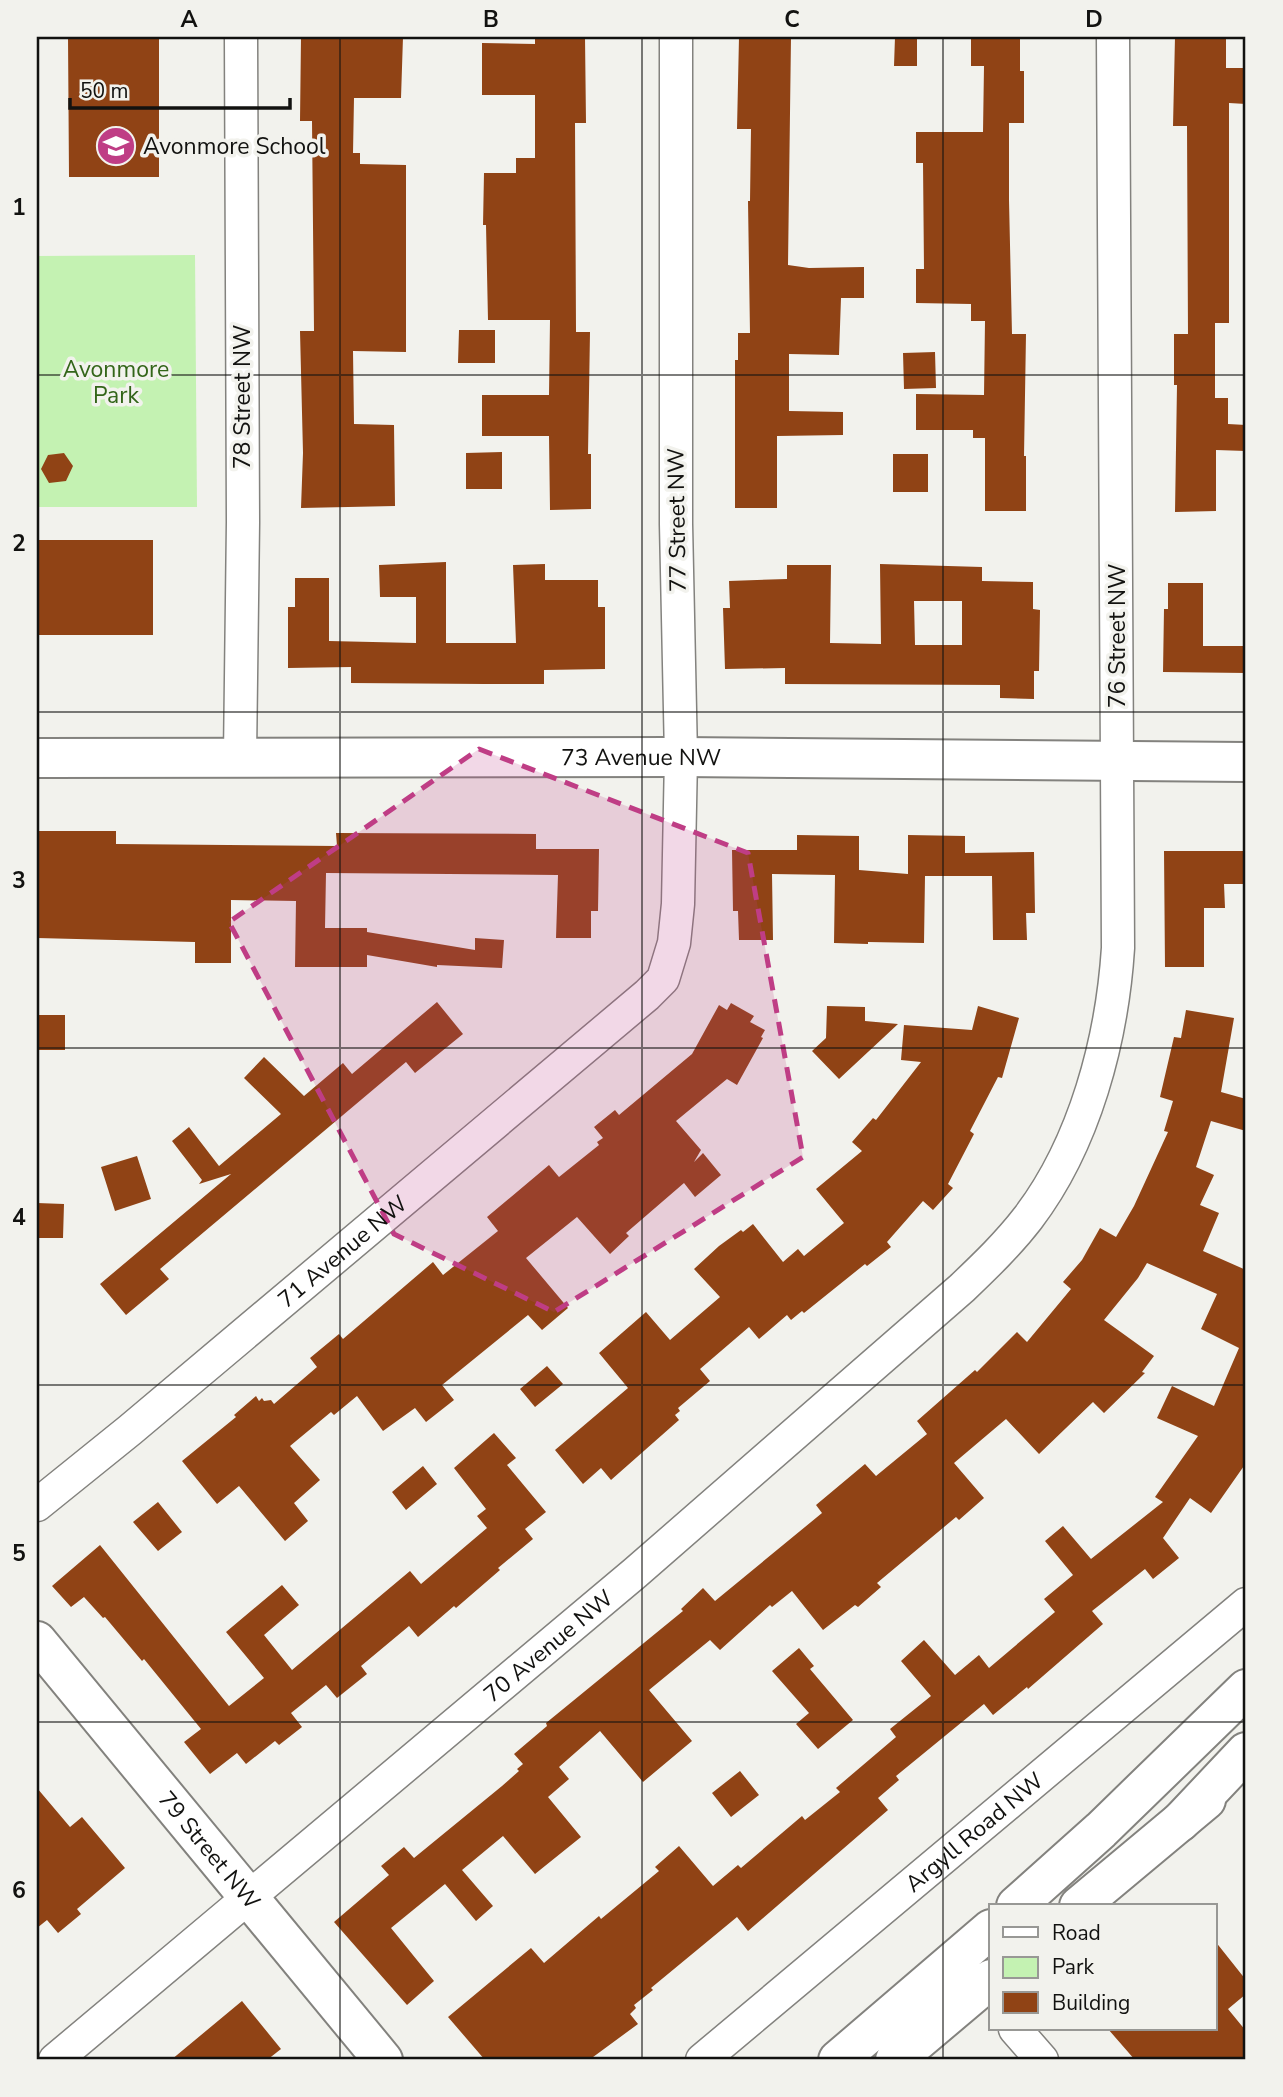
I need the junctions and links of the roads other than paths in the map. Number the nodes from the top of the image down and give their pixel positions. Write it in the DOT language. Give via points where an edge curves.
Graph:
graph roads {
  1 [pos="241,37"];
  2 [pos="676,37"];
  3 [pos="1113,37"];
  4 [pos="240,756"];
  5 [pos="681,757"];
  6 [pos="37,758"];
  7 [pos="1118,761"];
  8 [pos="1246,762"];
  9 [pos="648,995"];
  10 [pos="1029,1216"];
  11 [pos="37,1505"];
  12 [pos="1246,1604"];
  13 [pos="37,1641"];
  14 [pos="1246,1689"];
  15 [pos="1246,1752"];
  16 [pos="1246,1769"];
  17 [pos="1180,1822"];
  18 [pos="248,1899"];
  19 [pos="1018,1904"];
  20 [pos="1081,1904"];
  21 [pos="989,1938"];
  22 [pos="980,1981"];
  23 [pos="1016,2030"];
  24 [pos="54,2060"];
  25 [pos="383,2060"];
  26 [pos="702,2060"];
  27 [pos="838,2060"];
  28 [pos="895,2060"];
  29 [pos="1042,2060"];
  1 -- 4 [label="street, 78 Street NW"];
  2 -- 5 [label="street, 77 Street NW"];
  3 -- 7 [label="street, 76 Street NW"];
  4 -- 5 [label="street, 73 Avenue NW"];
  4 -- 6 [label="street, 73 Avenue NW"];
  5 -- 7 [label="street, 73 Avenue NW"];
  5 -- 9 [label="street, 77 Street NW" via="674,943 663,979"];
  7 -- 8 [label="street, 73 Avenue NW"];
  7 -- 10 [label="street, 76 Street NW" via="1118,948 1109,1027 1084,1111 1058,1169"];
  9 -- 11 [label="street, 71 Avenue NW"];
  10 -- 18 [label="street, 70 Avenue NW" via="941,1307"];
  12 -- 26 [label="street, Argyll Road NW"];
  13 -- 18 [label="street, 79 Street NW"];
  14 -- 19 [label="street"];
  15 -- 17 [label="street"];
  16 -- 17 [label="street"];
  17 -- 20 [label="street"];
  18 -- 24 [label="street, 70 Avenue NW"];
  18 -- 25 [label="street, 79 Street NW"];
  21 -- 22 [label="street"];
  22 -- 27 [label="street"];
  22 -- 28 [label="street"];
  23 -- 29 [label="street"];
}
